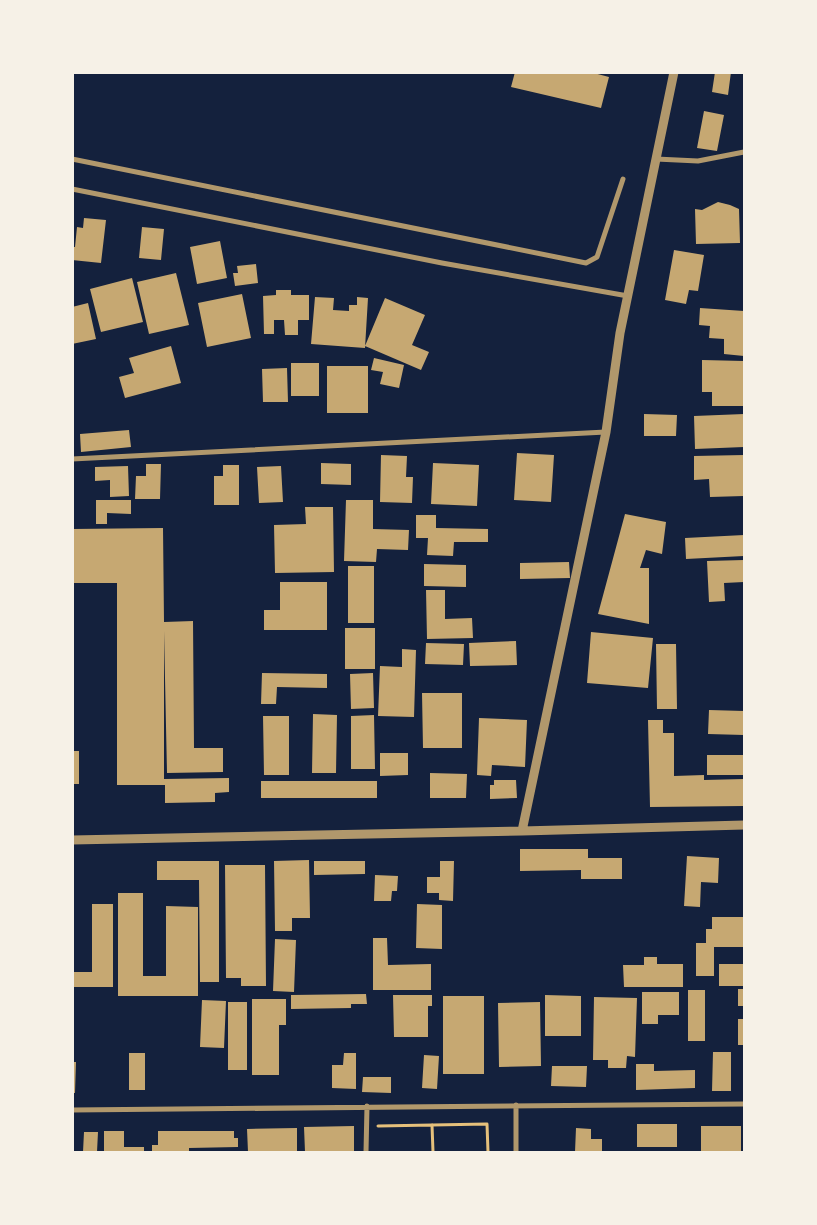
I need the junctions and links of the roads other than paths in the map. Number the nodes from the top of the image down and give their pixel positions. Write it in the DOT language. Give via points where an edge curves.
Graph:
graph roads {
  1 [pos="674,72"];
  2 [pos="744,152"];
  3 [pos="72,159"];
  4 [pos="656,159"];
  5 [pos="623,179"];
  6 [pos="72,189"];
  7 [pos="628,296"];
  8 [pos="606,432"];
  9 [pos="72,460"];
  10 [pos="744,825"];
  11 [pos="522,831"];
  12 [pos="72,840"];
  13 [pos="744,1104"];
  14 [pos="516,1105"];
  15 [pos="367,1106"];
  16 [pos="72,1110"];
  17 [pos="366,1152"];
  18 [pos="516,1152"];
  1 -- 4 [label="street"];
  2 -- 4 [label="street" via="698,160"];
  3 -- 5 [label="street" via="586,263 597,257"];
  4 -- 7 [label="street"];
  6 -- 7 [label="street" via="442,263"];
  7 -- 8 [label="street"];
  8 -- 9 [label="street"];
  8 -- 11 [label="street"];
  10 -- 11 [label="street"];
  11 -- 12 [label="street"];
  13 -- 14 [label="street"];
  14 -- 15 [label="street"];
  14 -- 18 [label="street"];
  15 -- 16 [label="street"];
  15 -- 17 [label="street"];
}
